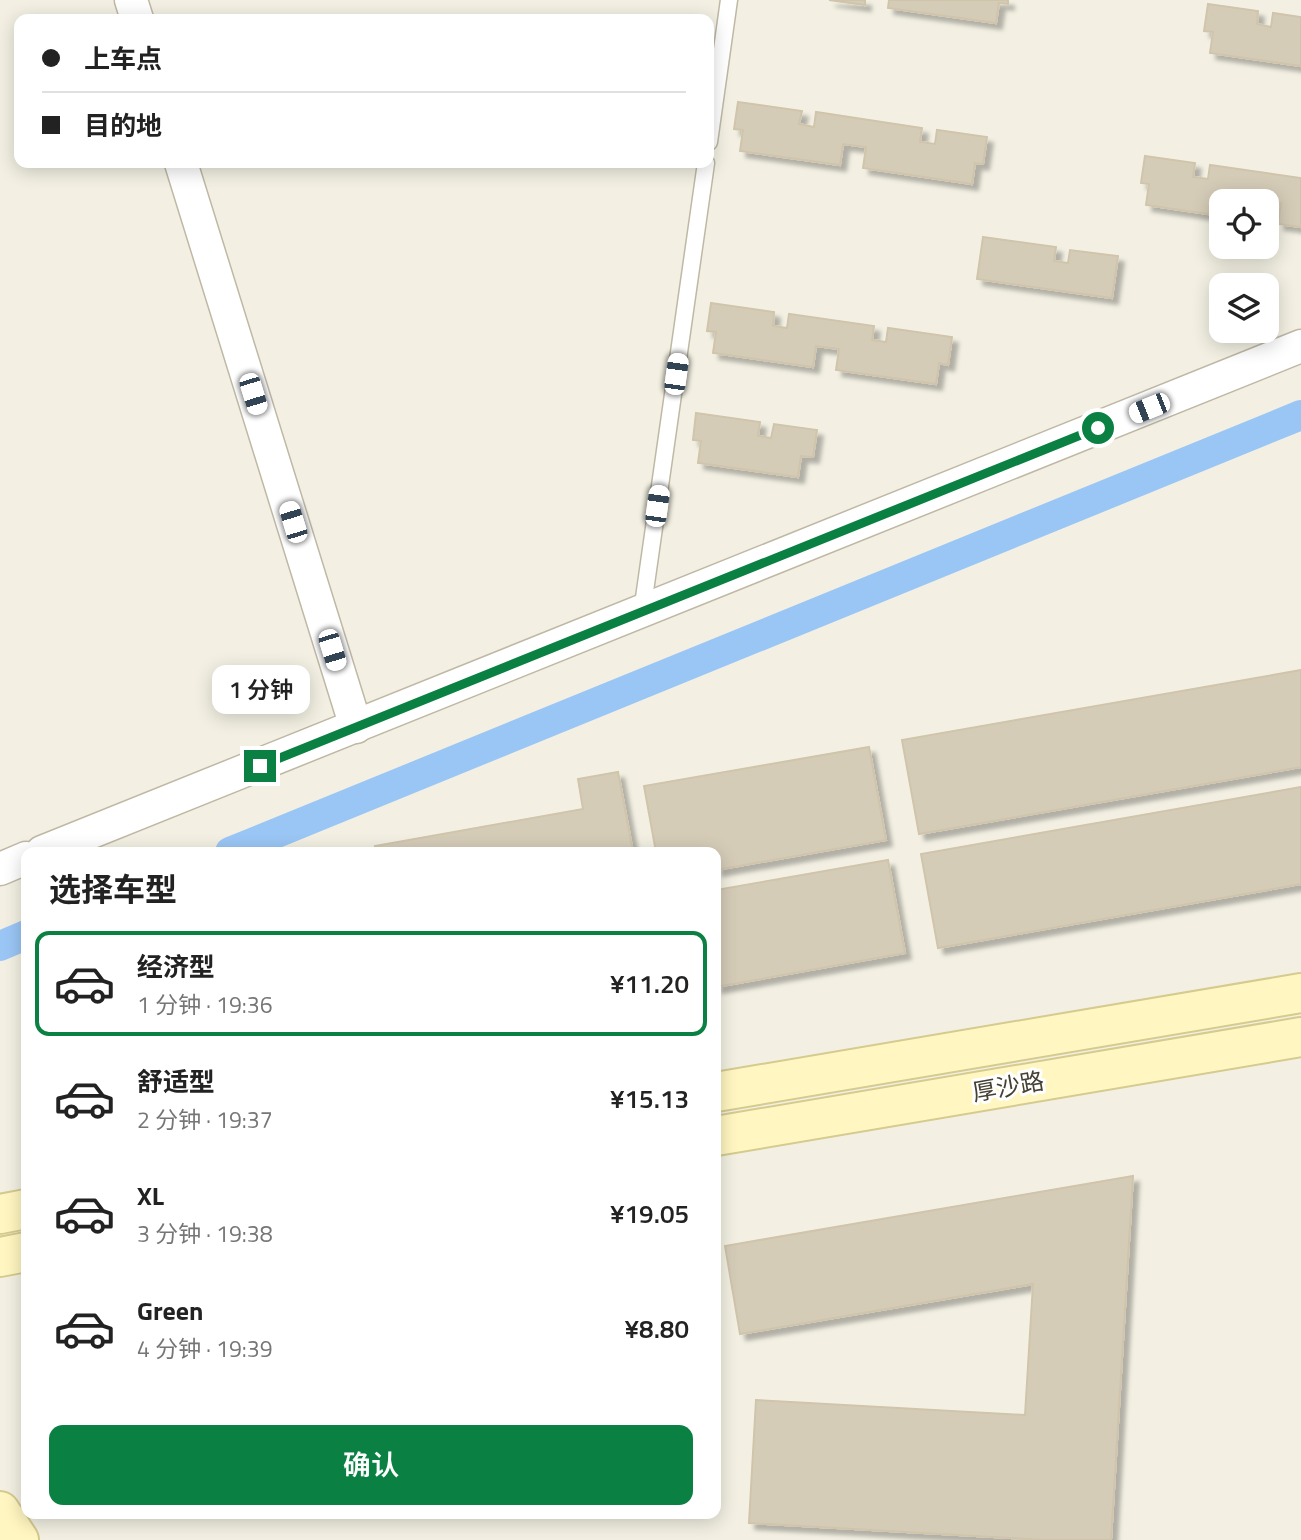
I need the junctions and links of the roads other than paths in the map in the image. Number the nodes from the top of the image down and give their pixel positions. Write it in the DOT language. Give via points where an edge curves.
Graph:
graph roads {
  1 [pos="729,0"];
  2 [pos="714,106"];
  3 [pos="183,168"];
  4 [pos="705,168"];
  5 [pos="1301,346"];
  6 [pos="642,612"];
  7 [pos="356,727"];
  8 [pos="55,847"];
  9 [pos="21,860"];
  10 [pos="0,869"];
  11 [pos="1301,982"];
  12 [pos="1301,993"];
  13 [pos="1263,1000"];
  14 [pos="1291,1041"];
  15 [pos="721,1091"];
  16 [pos="721,1135"];
  17 [pos="21,1210"];
  18 [pos="0,1214"];
  19 [pos="21,1253"];
  20 [pos="0,1257"];
  21 [pos="0,1511"];
  22 [pos="19,1540"];
  1 -- 2 [label="lane"];
  3 -- 7 [label="street"];
  4 -- 6 [label="lane"];
  5 -- 6 [label="street"];
  6 -- 7 [label="street"];
  7 -- 8 [label="street"];
  9 -- 10 [label="street"];
  11 -- 13 [label="main road"];
  12 -- 13 [label="main road, 厚沙路"];
  13 -- 15 [label="main road, 厚沙路"];
  14 -- 16 [label="main road, 厚沙路"];
  17 -- 18 [label="main road"];
  19 -- 20 [label="main road"];
  21 -- 22 [label="main road"];
}
